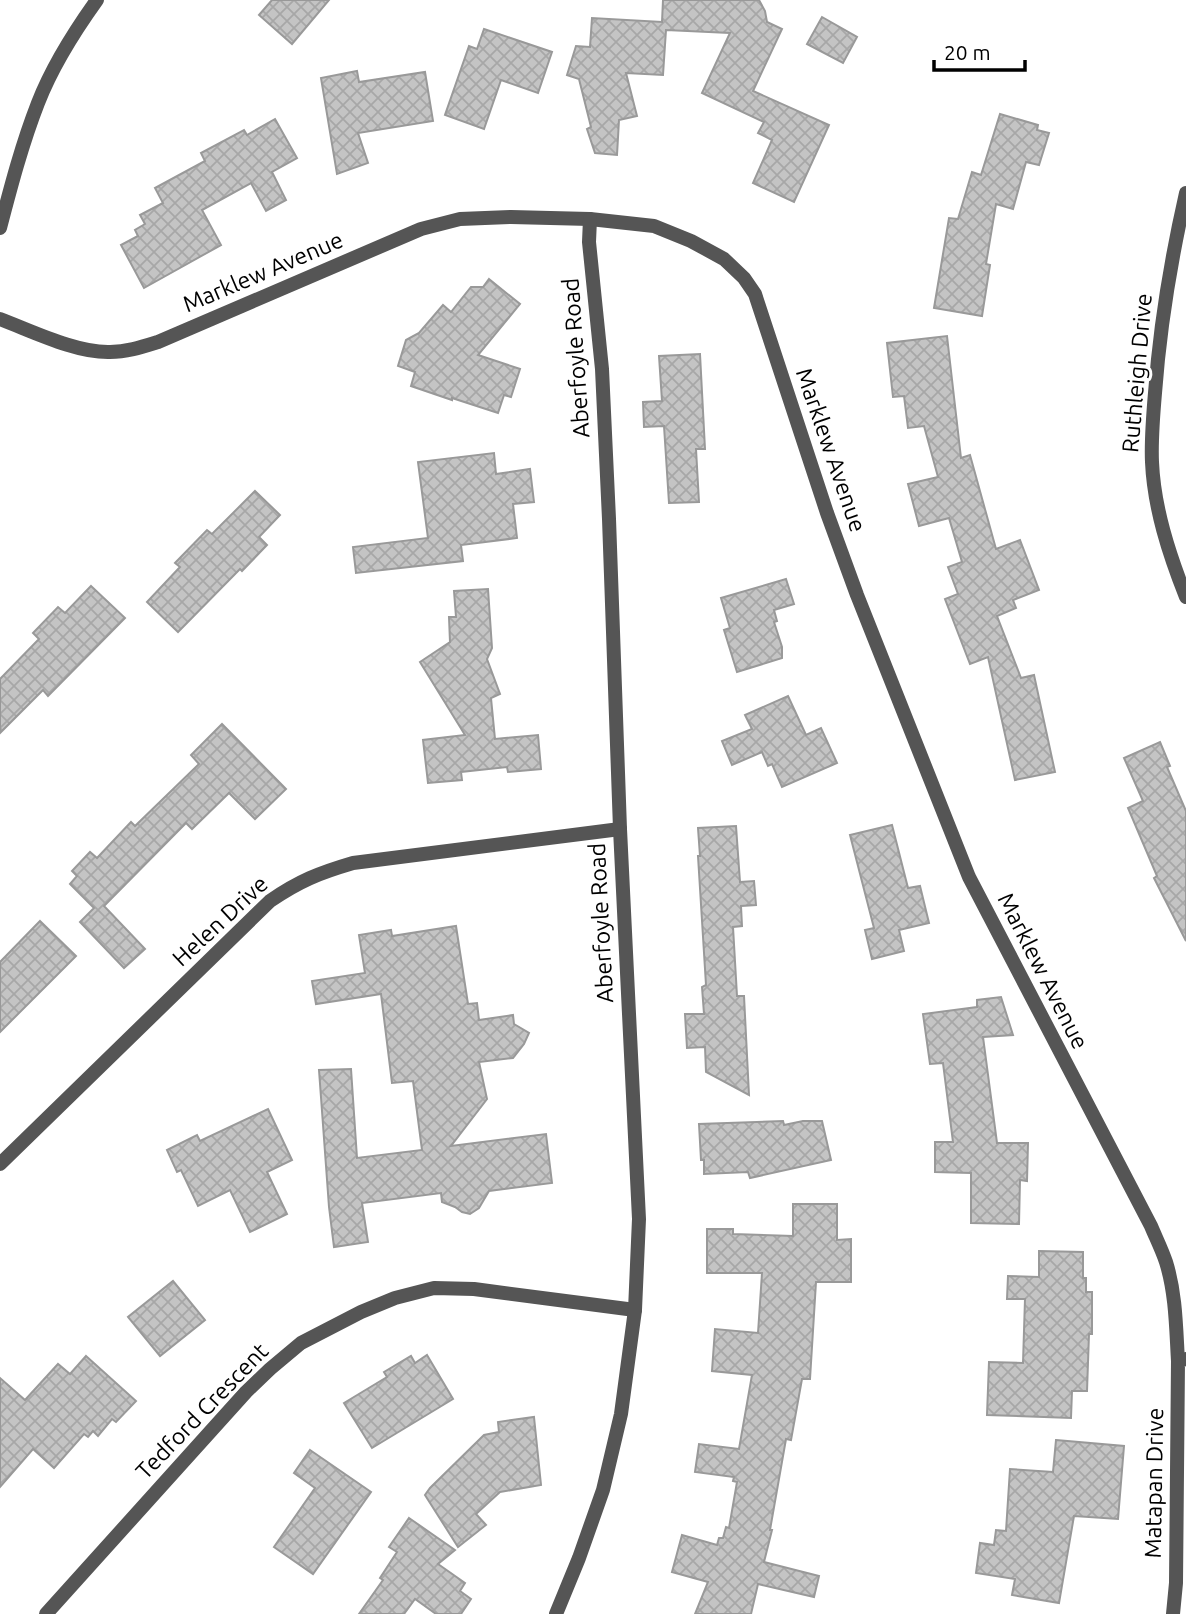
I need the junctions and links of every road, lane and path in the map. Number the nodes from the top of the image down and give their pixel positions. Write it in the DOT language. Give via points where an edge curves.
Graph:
graph roads {
  1 [pos="97,0"];
  2 [pos="1186,193"];
  3 [pos="590,219"];
  4 [pos="0,228"];
  5 [pos="0,319"];
  6 [pos="1186,597"];
  7 [pos="620,830"];
  8 [pos="0,1164"];
  9 [pos="635,1310"];
  10 [pos="1182,1360"];
  11 [pos="46,1614"];
  12 [pos="556,1614"];
  13 [pos="1172,1614"];
  1 -- 4 [label="street" via="38,102"];
  2 -- 6 [label="street, Ruthleigh Drive" via="1157,359 1152,462 1165,537"];
  3 -- 5 [label="street, Marklew Avenue" via="460,219 421,229 134,349 89,349"];
  3 -- 7 [label="street, Aberfoyle Road" via="602,369"];
  3 -- 10 [label="street, Marklew Avenue" via="654,226 691,241 724,259 755,294 849,572 970,877 1151,1226 1172,1288"];
  7 -- 8 [label="street, Helen Drive" via="353,863 292,886 270,901"];
  7 -- 9 [label="street, Aberfoyle Road" via="639,1219"];
  9 -- 11 [label="street, Tedford Crescent" via="474,1289 434,1289 361,1312 301,1343 246,1392"];
  9 -- 12 [label="street, Aberfoyle Road" via="621,1414 603,1490"];
  10 -- 13 [label="street, Matapan Drive"];
}
